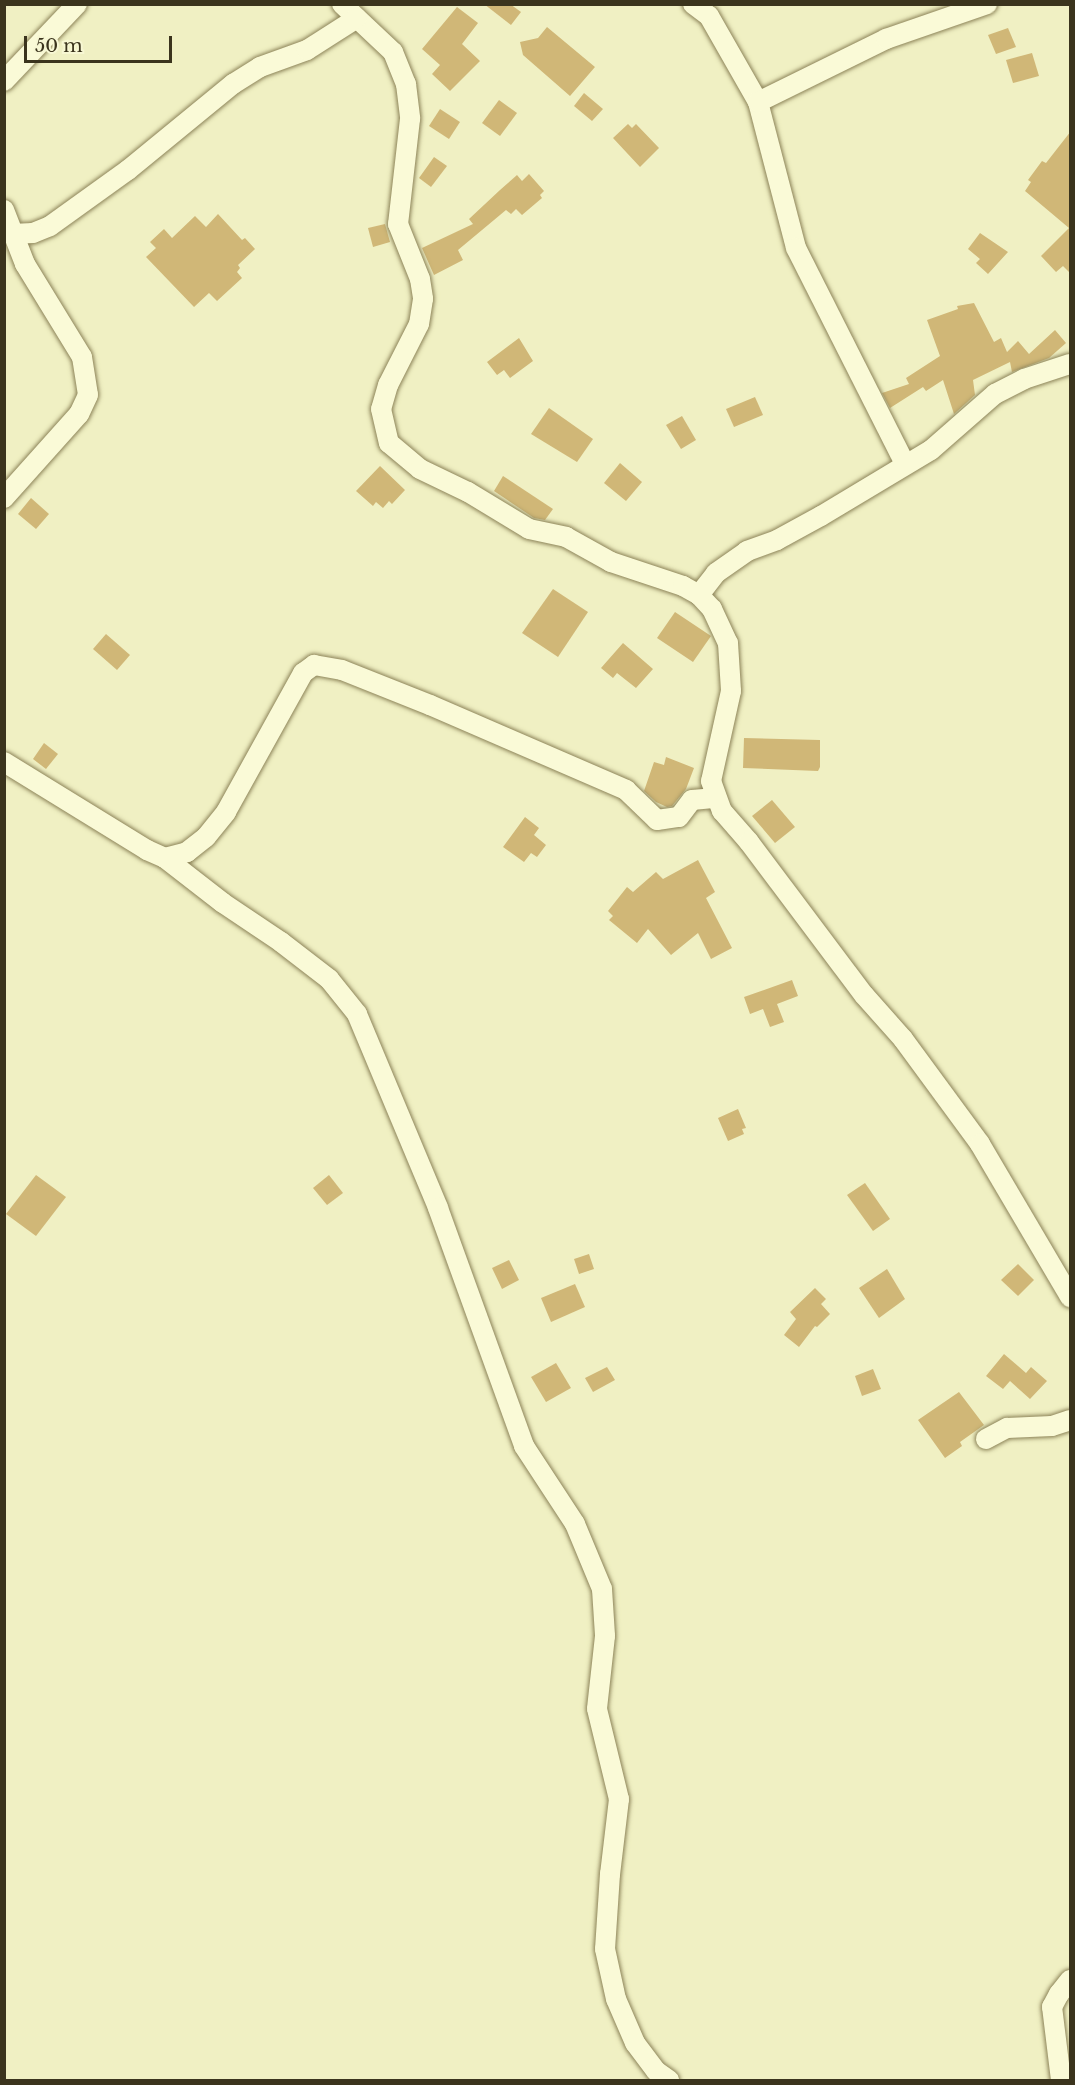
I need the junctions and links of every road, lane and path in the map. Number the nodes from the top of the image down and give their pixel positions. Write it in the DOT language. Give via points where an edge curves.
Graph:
graph roads {
  1 [pos="77,4"];
  2 [pos="342,4"];
  3 [pos="693,4"];
  4 [pos="987,4"];
  5 [pos="357,18"];
  6 [pos="4,81"];
  7 [pos="758,102"];
  8 [pos="4,210"];
  9 [pos="12,234"];
  10 [pos="1071,364"];
  11 [pos="905,464"];
  12 [pos="4,498"];
  13 [pos="699,595"];
  14 [pos="4,762"];
  15 [pos="716,798"];
  16 [pos="165,858"];
  17 [pos="1071,1297"];
  18 [pos="1071,1420"];
  19 [pos="986,1439"];
  20 [pos="1071,1980"];
  21 [pos="669,2080"];
  22 [pos="1061,2080"];
  1 -- 6 [label="street"];
  2 -- 5 [label="street"];
  3 -- 7 [label="street" via="709,16"];
  4 -- 7 [label="street" via="886,39"];
  5 -- 9 [label="street" via="307,51 260,68 233,84 50,226 33,233"];
  5 -- 13 [label="street" via="393,52 406,84 410,119 398,224 420,279 423,299 419,324 388,385 381,409 389,443 420,469 468,492 529,530 566,537 611,562"];
  7 -- 11 [label="street" via="796,248"];
  8 -- 9 [label="street"];
  9 -- 12 [label="street" via="25,264 82,357 87,395 79,414"];
  10 -- 11 [label="street" via="1023,379 995,394 931,450"];
  11 -- 13 [label="street" via="821,516 747,551 716,573"];
  13 -- 15 [label="street" via="712,609 728,643 731,691 712,772"];
  14 -- 16 [label="street"];
  15 -- 16 [label="street" via="692,800 679,817 657,819 627,790 430,705 342,670 314,665 303,673 226,812 188,852"];
  15 -- 17 [label="street" via="722,811 830,952 903,1039 980,1144"];
  16 -- 21 [label="street" via="329,979 357,1014 438,1208 524,1446 574,1524 602,1589 604,1636 597,1709 619,1799 604,1949 616,1999 635,2043 656,2071"];
  18 -- 19 [label="street" via="1007,1428"];
  20 -- 22 [label="street" via="1052,2007"];
}
